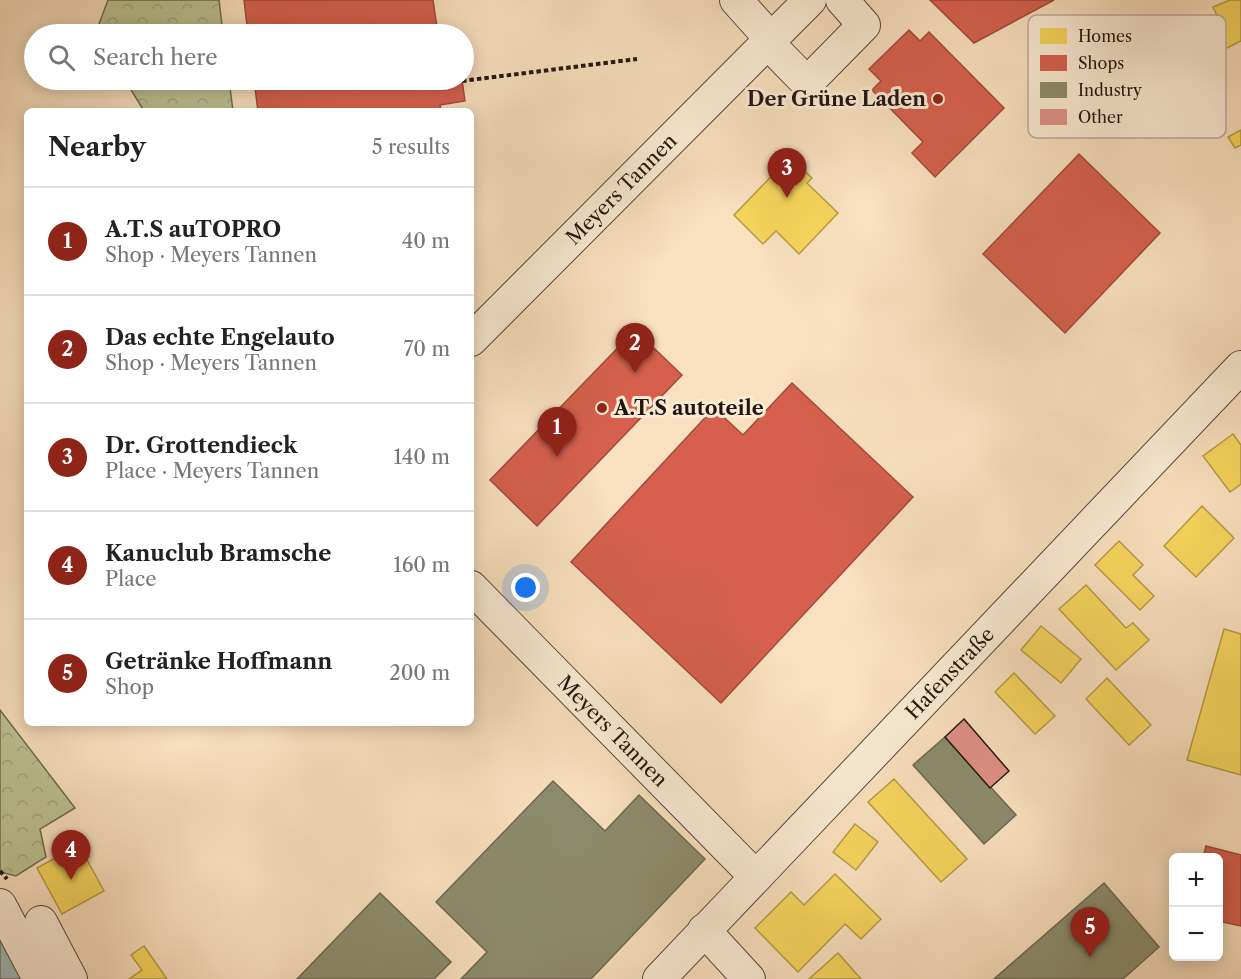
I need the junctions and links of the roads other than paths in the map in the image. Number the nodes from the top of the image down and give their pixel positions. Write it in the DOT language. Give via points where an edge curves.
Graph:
graph roads {
  1 [pos="736,0"];
  2 [pos="810,0"];
  3 [pos="842,0"];
  4 [pos="769,40"];
  5 [pos="474,337"];
  6 [pos="1241,367"];
  7 [pos="474,590"];
  8 [pos="756,877"];
  9 [pos="0,905"];
  10 [pos="41,922"];
  11 [pos="704,930"];
  12 [pos="39,979"];
  13 [pos="71,979"];
  14 [pos="659,979"];
  15 [pos="748,979"];
  1 -- 4 [label="street"];
  2 -- 4 [label="street, Meyers Tannen"];
  3 -- 4 [label="street" via="864,25 807,83"];
  4 -- 5 [label="street, Meyers Tannen"];
  6 -- 8 [label="street, Hafenstraße"];
  7 -- 8 [label="street, Meyers Tannen"];
  8 -- 11 [label="street, Hafenstraße"];
  9 -- 12 [label="street"];
  10 -- 13 [label="street"];
  11 -- 14 [label="street, Hafenstraße"];
  11 -- 15 [label="street"];
}
